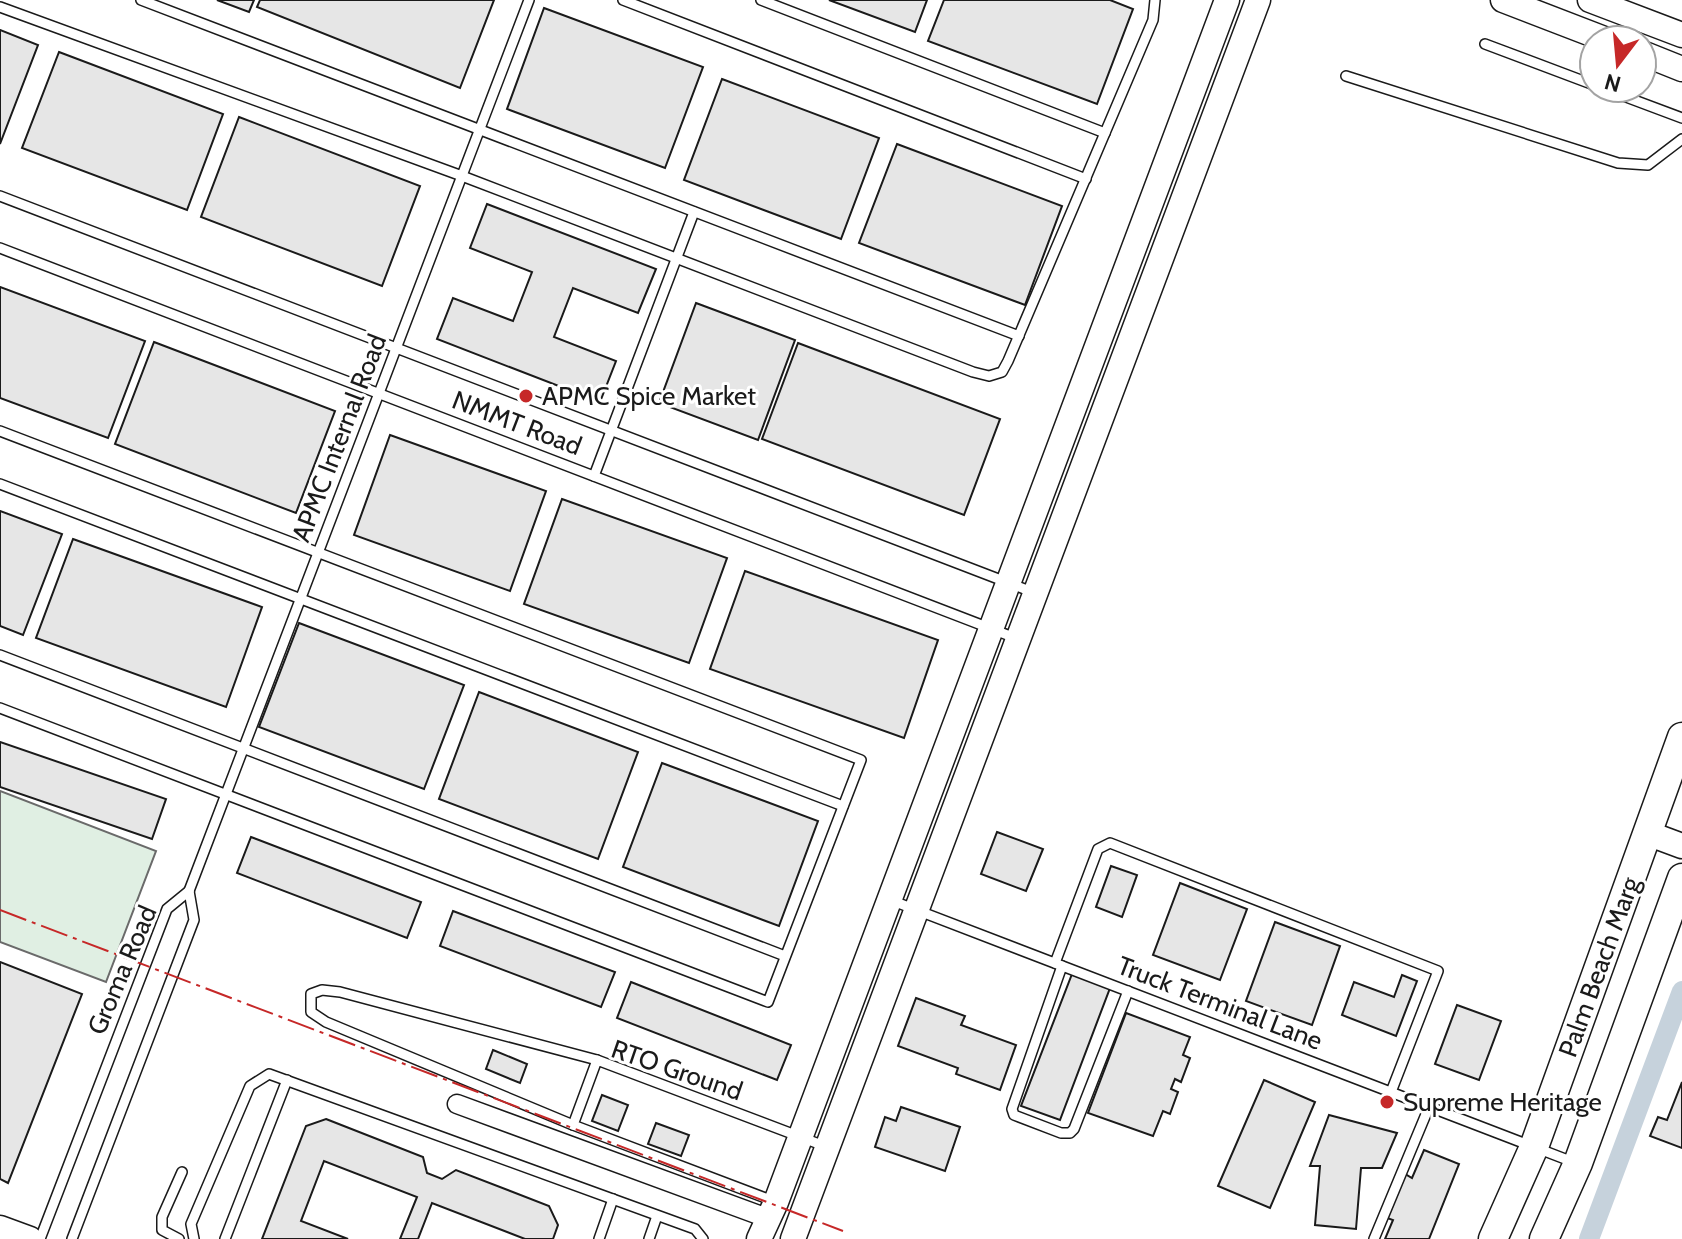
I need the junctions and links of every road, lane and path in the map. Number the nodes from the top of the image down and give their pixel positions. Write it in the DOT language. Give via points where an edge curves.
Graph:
graph roads {
  1 [pos="141,0"];
  2 [pos="529,0"];
  3 [pos="623,0"];
  4 [pos="761,0"];
  5 [pos="1155,0"];
  6 [pos="1227,0"];
  7 [pos="1258,0"];
  8 [pos="1503,0"];
  9 [pos="1590,0"];
  10 [pos="1620,5"];
  11 [pos="0,7"];
  12 [pos="1578,29"];
  13 [pos="1682,35"];
  14 [pos="1485,44"];
  15 [pos="1658,59"];
  16 [pos="1682,69"];
  17 [pos="1346,76"];
  18 [pos="1578,79"];
  19 [pos="1645,104"];
  20 [pos="1682,118"];
  21 [pos="479,130"];
  22 [pos="1105,133"];
  23 [pos="1682,139"];
  24 [pos="462,176"];
  25 [pos="1086,179"];
  26 [pos="0,196"];
  27 [pos="694,212"];
  28 [pos="0,248"];
  29 [pos="677,258"];
  30 [pos="1019,336"];
  31 [pos="396,348"];
  32 [pos="379,394"];
  33 [pos="612,430"];
  34 [pos="0,431"];
  35 [pos="594,476"];
  36 [pos="0,484"];
  37 [pos="318,552"];
  38 [pos="1008,583"];
  39 [pos="1035,593"];
  40 [pos="301,599"];
  41 [pos="991,629"];
  42 [pos="1018,639"];
  43 [pos="0,655"];
  44 [pos="0,708"];
  45 [pos="1682,737"];
  46 [pos="244,748"];
  47 [pos="226,795"];
  48 [pos="843,806"];
  49 [pos="1647,833"];
  50 [pos="1682,846"];
  51 [pos="1682,878"];
  52 [pos="189,891"];
  53 [pos="889,900"];
  54 [pos="916,910"];
  55 [pos="785,956"];
  56 [pos="1059,965"];
  57 [pos="1128,991"];
  58 [pos="597,1060"];
  59 [pos="287,1080"];
  60 [pos="1391,1092"];
  61 [pos="457,1104"];
  62 [pos="1429,1107"];
  63 [pos="573,1125"];
  64 [pos="800,1137"];
  65 [pos="827,1147"];
  66 [pos="1534,1147"];
  67 [pos="1578,1163"];
  68 [pos="182,1172"];
  69 [pos="613,1199"];
  70 [pos="657,1216"];
  71 [pos="767,1220"];
  72 [pos="0,1228"];
  73 [pos="30,1239"];
  74 [pos="40,1239"];
  75 [pos="72,1239"];
  76 [pos="179,1239"];
  77 [pos="194,1239"];
  78 [pos="225,1239"];
  79 [pos="599,1239"];
  80 [pos="649,1239"];
  81 [pos="703,1239"];
  82 [pos="793,1239"];
  83 [pos="1374,1239"];
  84 [pos="1493,1239"];
  85 [pos="1544,1239"];
  1 -- 21 [label="lane"];
  2 -- 21 [label="lane, APMC Internal Road"];
  3 -- 25 [label="lane"];
  4 -- 22 [label="lane"];
  5 -- 22 [label="lane" via="1153,20"];
  6 -- 38 [label="street"];
  7 -- 39 [label="street"];
  8 -- 12 [label="street"];
  9 -- 10 [label="street"];
  10 -- 13 [label="street"];
  11 -- 24 [label="lane"];
  14 -- 18 [label="lane"];
  15 -- 16 [label="street"];
  17 -- 23 [label="lane" via="1618,163 1648,165"];
  19 -- 20 [label="lane"];
  21 -- 24 [label="lane, APMC Internal Road"];
  21 -- 27 [label="lane"];
  22 -- 25 [label="lane"];
  24 -- 29 [label="lane"];
  24 -- 31 [label="lane, APMC Internal Road"];
  25 -- 30 [label="lane"];
  26 -- 31 [label="lane"];
  27 -- 29 [label="lane"];
  27 -- 30 [label="lane"];
  28 -- 32 [label="lane, NMMT Road"];
  29 -- 30 [label="lane" via="989,376 1002,372"];
  29 -- 33 [label="lane"];
  31 -- 32 [label="lane, APMC Internal Road"];
  31 -- 33 [label="lane"];
  32 -- 35 [label="lane, NMMT Road"];
  32 -- 37 [label="lane, APMC Internal Road"];
  33 -- 35 [label="lane"];
  33 -- 38 [label="lane"];
  34 -- 37 [label="lane"];
  35 -- 41 [label="lane, NMMT Road"];
  36 -- 40 [label="lane"];
  37 -- 40 [label="lane, APMC Internal Road"];
  37 -- 48 [label="lane" via="861,760"];
  38 -- 39 [label="lane"];
  38 -- 41 [label="street"];
  39 -- 42 [label="street"];
  40 -- 46 [label="lane, APMC Internal Road"];
  40 -- 48 [label="lane"];
  41 -- 42 [label="lane, NMMT Road"];
  41 -- 53 [label="street"];
  42 -- 54 [label="street"];
  43 -- 46 [label="lane"];
  44 -- 47 [label="lane"];
  45 -- 49 [label="main road, Palm Beach Marg"];
  46 -- 47 [label="lane, APMC Internal Road"];
  46 -- 55 [label="lane"];
  47 -- 52 [label="lane, APMC Internal Road"];
  47 -- 55 [label="lane" via="768,1002"];
  48 -- 55 [label="lane"];
  49 -- 50 [label="street"];
  49 -- 66 [label="main road, Palm Beach Marg"];
  51 -- 67 [label="main road, Palm Beach Marg"];
  52 -- 74 [label="lane, Groma Road" via="167,909"];
  52 -- 75 [label="lane, Groma Road" via="194,920"];
  53 -- 54 [label="lane, Truck Terminal Lane"];
  53 -- 64 [label="street"];
  54 -- 56 [label="lane, Truck Terminal Lane"];
  54 -- 65 [label="street"];
  56 -- 57 [label="lane, Truck Terminal Lane"];
  56 -- 57 [label="lane" via="1012,1109 1014,1115 1061,1133 1074,1129"];
  56 -- 60 [label="lane" via="1098,849 1110,843 1438,971"];
  57 -- 60 [label="lane, Truck Terminal Lane"];
  58 -- 63 [label="lane, RTO Ground"];
  58 -- 63 [label="lane" via="340,992 311,994 311,1012 326,1022"];
  58 -- 64 [label="lane, RTO Ground"];
  59 -- 69 [label="lane"];
  59 -- 77 [label="lane" via="269,1074 250,1086 191,1224"];
  59 -- 78 [label="lane"];
  60 -- 62 [label="lane, Truck Terminal Lane"];
  61 -- 71 [label="street"];
  62 -- 66 [label="lane, Truck Terminal Lane"];
  62 -- 83 [label="lane"];
  63 -- 71 [label="lane"];
  64 -- 65 [label="lane, RTO Ground"];
  64 -- 71 [label="street"];
  65 -- 82 [label="street"];
  66 -- 67 [label="lane, Truck Terminal Lane"];
  66 -- 84 [label="main road, Palm Beach Marg"];
  67 -- 85 [label="main road, Palm Beach Marg"];
  68 -- 76 [label="lane" via="162,1217 162,1230"];
  69 -- 70 [label="lane"];
  69 -- 79 [label="lane"];
  70 -- 80 [label="lane"];
  70 -- 81 [label="lane" via="695,1229"];
  72 -- 73 [label="street"];
}
